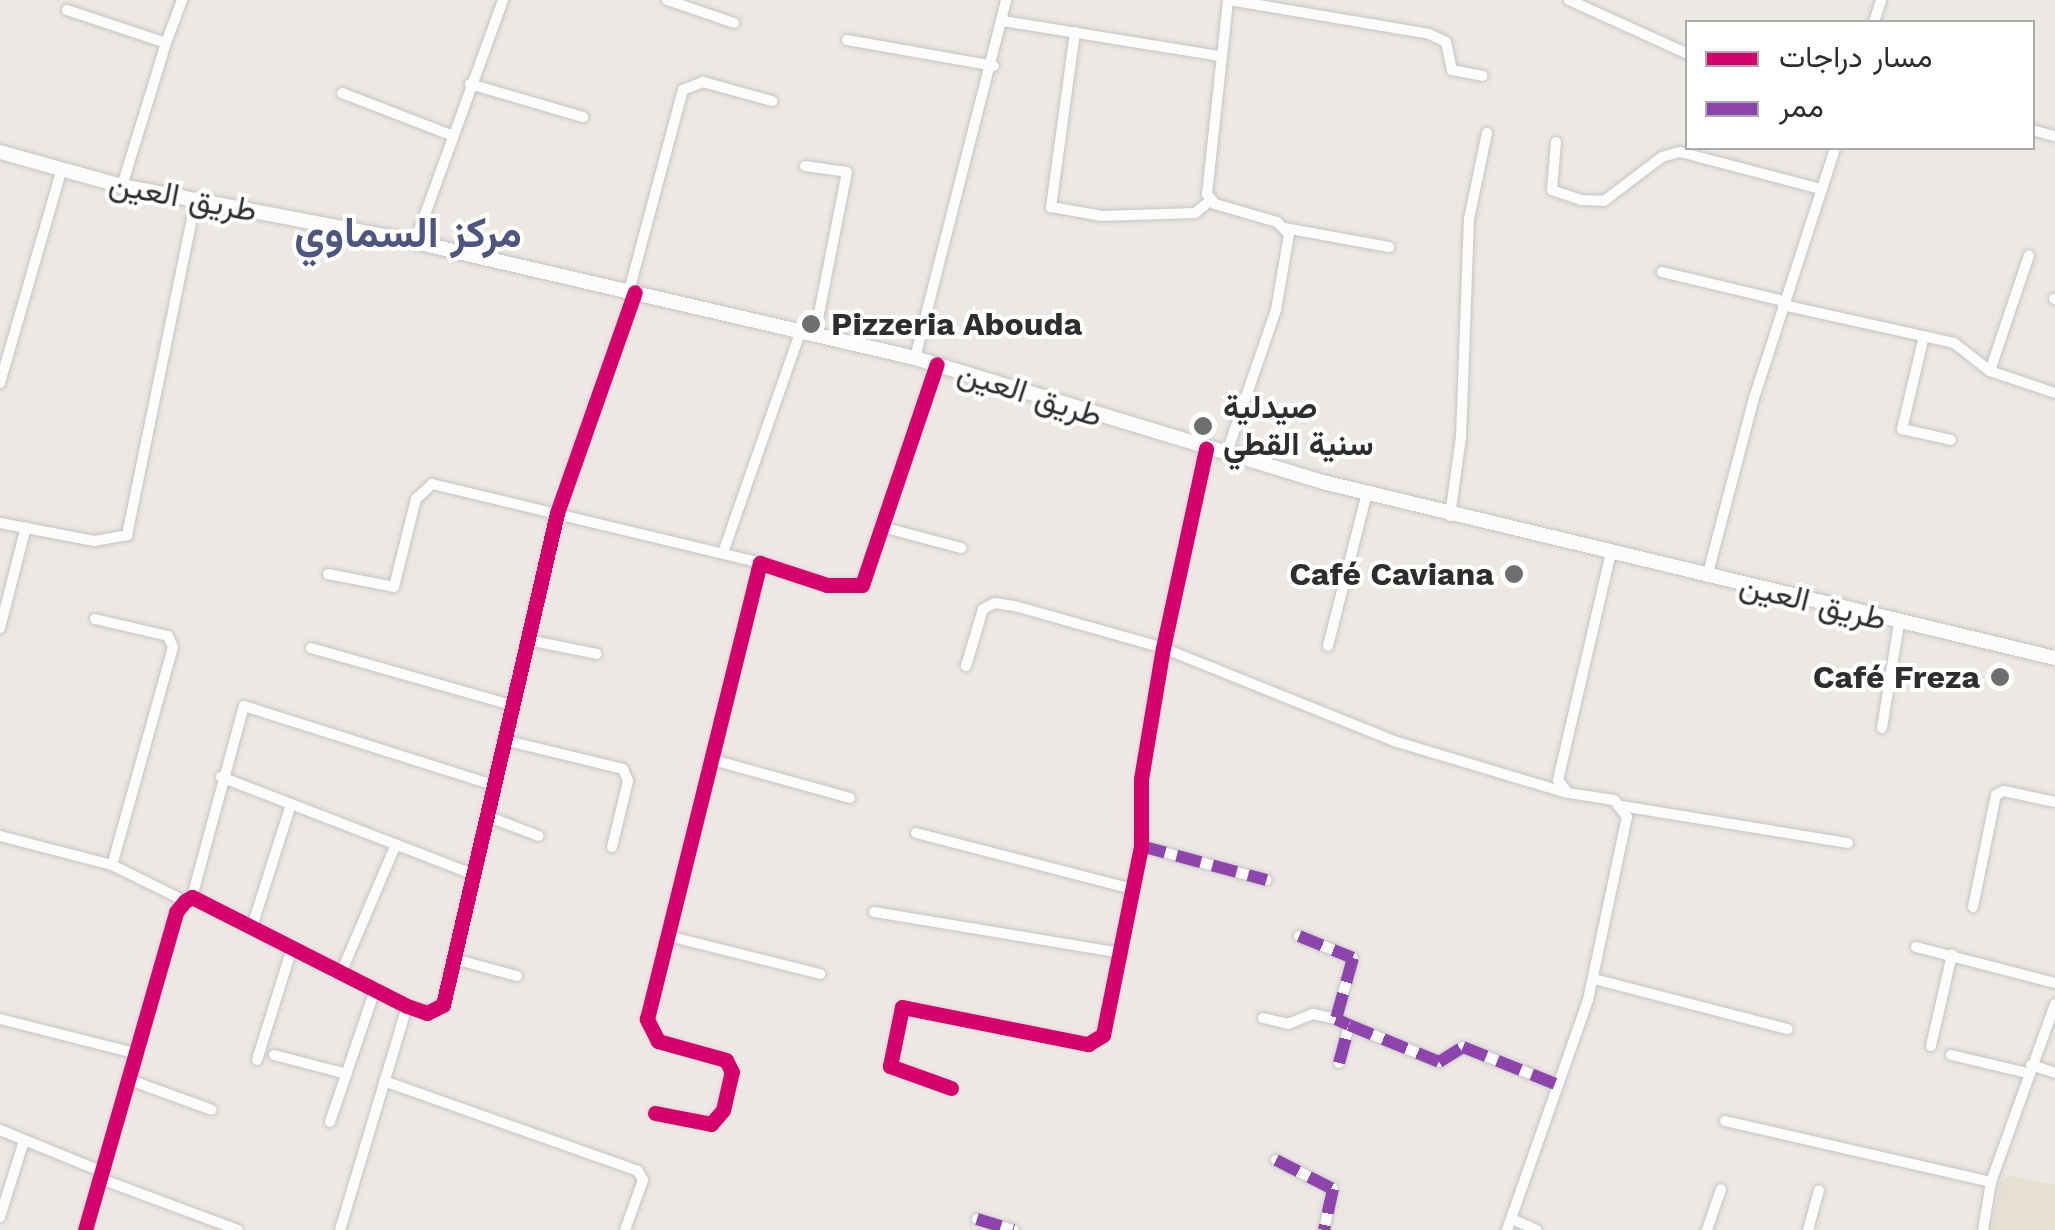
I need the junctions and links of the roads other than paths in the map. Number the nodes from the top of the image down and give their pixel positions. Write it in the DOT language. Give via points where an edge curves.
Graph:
graph roads {
  1 [pos="182,0"];
  2 [pos="502,0"];
  3 [pos="666,0"];
  4 [pos="1006,0"];
  5 [pos="1228,0"];
  6 [pos="1569,0"];
  7 [pos="1593,5"];
  8 [pos="67,10"];
  9 [pos="1004,21"];
  10 [pos="734,23"];
  11 [pos="1075,32"];
  12 [pos="847,40"];
  13 [pos="166,43"];
  14 [pos="1685,52"];
  15 [pos="1220,56"];
  16 [pos="994,66"];
  17 [pos="1482,76"];
  18 [pos="470,84"];
  19 [pos="342,93"];
  20 [pos="772,102"];
  21 [pos="582,117"];
  22 [pos="1486,132"];
  23 [pos="451,135"];
  24 [pos="1556,142"];
  25 [pos="1834,150"];
  26 [pos="1,155"];
  27 [pos="806,166"];
  28 [pos="61,172"];
  29 [pos="122,186"];
  30 [pos="1821,188"];
  31 [pos="196,200"];
  32 [pos="1210,201"];
  33 [pos="1285,228"];
  34 [pos="415,242"];
  35 [pos="1389,247"];
  36 [pos="2030,256"];
  37 [pos="1662,272"];
  38 [pos="632,292"];
  39 [pos="1784,303"];
  40 [pos="808,332"];
  41 [pos="1924,336"];
  42 [pos="915,358"];
  43 [pos="938,364"];
  44 [pos="1990,371"];
  45 [pos="0,383"];
  46 [pos="2055,392"];
  47 [pos="1951,440"];
  48 [pos="1206,449"];
  49 [pos="1226,455"];
  50 [pos="1368,493"];
  51 [pos="557,514"];
  52 [pos="1450,516"];
  53 [pos="0,524"];
  54 [pos="26,527"];
  55 [pos="886,528"];
  56 [pos="960,548"];
  57 [pos="724,550"];
  58 [pos="1610,553"];
  59 [pos="760,563"];
  60 [pos="328,574"];
  61 [pos="1707,576"];
  62 [pos="95,618"];
  63 [pos="1899,623"];
  64 [pos="0,628"];
  65 [pos="528,640"];
  66 [pos="1328,646"];
  67 [pos="311,648"];
  68 [pos="1163,648"];
  69 [pos="596,654"];
  70 [pos="2055,658"];
  71 [pos="966,666"];
  72 [pos="514,706"];
  73 [pos="1882,728"];
  74 [pos="508,741"];
  75 [pos="714,760"];
  76 [pos="221,777"];
  77 [pos="496,786"];
  78 [pos="1568,793"];
  79 [pos="850,798"];
  80 [pos="2055,802"];
  81 [pos="291,804"];
  82 [pos="1622,806"];
  83 [pos="489,817"];
  84 [pos="916,833"];
  85 [pos="0,836"];
  86 [pos="539,836"];
  87 [pos="1848,843"];
  88 [pos="396,844"];
  89 [pos="1141,846"];
  90 [pos="612,847"];
  91 [pos="112,865"];
  92 [pos="475,875"];
  93 [pos="1266,880"];
  94 [pos="1133,889"];
  95 [pos="188,899"];
  96 [pos="1973,907"];
  97 [pos="874,912"];
  98 [pos="252,927"];
  99 [pos="668,936"];
  100 [pos="1300,936"];
  101 [pos="1916,947"];
  102 [pos="292,948"];
  103 [pos="1122,953"];
  104 [pos="1952,954"];
  105 [pos="458,960"];
  106 [pos="341,972"];
  107 [pos="820,974"];
  108 [pos="517,976"];
  109 [pos="1594,979"];
  110 [pos="2055,983"];
  111 [pos="376,990"];
  112 [pos="2055,1004"];
  113 [pos="407,1006"];
  114 [pos="1263,1018"];
  115 [pos="0,1019"];
  116 [pos="1336,1019"];
  117 [pos="1348,1024"];
  118 [pos="1788,1029"];
  119 [pos="1930,1046"];
  120 [pos="134,1053"];
  121 [pos="274,1055"];
  122 [pos="1950,1056"];
  123 [pos="257,1060"];
  124 [pos="1339,1062"];
  125 [pos="2030,1069"];
  126 [pos="2055,1072"];
  127 [pos="347,1074"];
  128 [pos="127,1079"];
  129 [pos="384,1081"];
  130 [pos="1558,1085"];
  131 [pos="951,1088"];
  132 [pos="212,1110"];
  133 [pos="656,1113"];
  134 [pos="1725,1121"];
  135 [pos="330,1122"];
  136 [pos="0,1130"];
  137 [pos="24,1141"];
  138 [pos="1276,1160"];
  139 [pos="102,1175"];
  140 [pos="1991,1182"];
  141 [pos="1720,1190"];
  142 [pos="1819,1190"];
  143 [pos="0,1217"];
  144 [pos="976,1218"];
  145 [pos="1510,1224"];
  146 [pos="85,1230"];
  147 [pos="238,1230"];
  148 [pos="340,1230"];
  149 [pos="626,1230"];
  150 [pos="1013,1230"];
  151 [pos="1324,1230"];
  152 [pos="1537,1230"];
  153 [pos="1707,1230"];
  154 [pos="1808,1230"];
  155 [pos="1984,1230"];
  1 -- 13 [label="street"];
  2 -- 18 [label="street"];
  3 -- 10 [label="street"];
  4 -- 9 [label="street"];
  5 -- 15 [label="street"];
  5 -- 17 [label="street" via="1429,34 1446,42 1452,70"];
  6 -- 7 [label="street"];
  7 -- 14 [label="street"];
  8 -- 13 [label="street"];
  9 -- 11 [label="street"];
  9 -- 16 [label="street"];
  11 -- 15 [label="street"];
  11 -- 32 [label="street" via="1052,207 1102,216 1195,213"];
  12 -- 16 [label="street"];
  13 -- 29 [label="street"];
  15 -- 32 [label="street"];
  16 -- 42 [label="street"];
  18 -- 21 [label="street"];
  18 -- 23 [label="street"];
  19 -- 23 [label="street"];
  20 -- 38 [label="street" via="703,82 682,90"];
  22 -- 52 [label="street" via="1469,218 1462,437"];
  23 -- 34 [label="street"];
  24 -- 30 [label="street" via="1554,194 1581,200 1604,200 1662,157 1680,152"];
  25 -- 30 [label="street"];
  26 -- 28 [label="main road, طريق العين"];
  27 -- 40 [label="street" via="847,172"];
  28 -- 29 [label="main road, طريق العين"];
  28 -- 45 [label="street"];
  29 -- 31 [label="main road, طريق العين"];
  30 -- 39 [label="street"];
  31 -- 34 [label="main road, طريق العين"];
  31 -- 54 [label="street" via="127,535 94,541"];
  32 -- 33 [label="street"];
  33 -- 35 [label="street"];
  33 -- 49 [label="street" via="1276,310"];
  34 -- 38 [label="main road, طريق العين"];
  36 -- 44 [label="street"];
  37 -- 39 [label="street"];
  38 -- 40 [label="main road, طريق العين"];
  38 -- 51 [label="street"];
  39 -- 41 [label="street"];
  39 -- 61 [label="street"];
  40 -- 42 [label="main road, طريق العين"];
  40 -- 57 [label="street"];
  41 -- 44 [label="street" via="1972,352"];
  41 -- 47 [label="street" via="1902,430"];
  42 -- 43 [label="main road, طريق العين"];
  43 -- 48 [label="main road, طريق العين"];
  43 -- 55 [label="street"];
  44 -- 46 [label="street"];
  48 -- 49 [label="main road, طريق العين"];
  48 -- 68 [label="street"];
  49 -- 50 [label="main road, طريق العين"];
  50 -- 52 [label="main road, طريق العين"];
  50 -- 66 [label="street"];
  51 -- 57 [label="street"];
  51 -- 60 [label="street" via="428,485 416,499 394,587"];
  51 -- 65 [label="street"];
  52 -- 58 [label="main road, طريق العين"];
  53 -- 54 [label="street"];
  54 -- 64 [label="street"];
  55 -- 56 [label="street"];
  55 -- 59 [label="street" via="858,588"];
  57 -- 59 [label="street"];
  58 -- 61 [label="main road, طريق العين"];
  58 -- 78 [label="street" via="1558,780"];
  59 -- 75 [label="street"];
  61 -- 63 [label="main road, طريق العين"];
  62 -- 91 [label="street" via="168,636 173,647"];
  63 -- 70 [label="main road, طريق العين"];
  63 -- 73 [label="street"];
  65 -- 69 [label="street"];
  65 -- 72 [label="street"];
  67 -- 72 [label="street"];
  68 -- 71 [label="street" via="995,603 983,609"];
  68 -- 78 [label="street" via="1398,742"];
  68 -- 89 [label="street" via="1141,779"];
  72 -- 74 [label="street"];
  74 -- 77 [label="street"];
  74 -- 90 [label="street" via="624,769 628,781"];
  75 -- 79 [label="street"];
  75 -- 99 [label="street"];
  76 -- 77 [label="street" via="244,706"];
  76 -- 81 [label="street"];
  76 -- 95 [label="street"];
  77 -- 83 [label="street"];
  78 -- 82 [label="street"];
  80 -- 96 [label="street" via="2004,790 1996,795"];
  81 -- 88 [label="street"];
  81 -- 98 [label="street"];
  82 -- 87 [label="street"];
  82 -- 109 [label="street" via="1628,817"];
  83 -- 86 [label="street"];
  83 -- 92 [label="street"];
  84 -- 94 [label="street"];
  85 -- 91 [label="street"];
  88 -- 92 [label="street"];
  88 -- 106 [label="street"];
  89 -- 93 [label="street"];
  89 -- 94 [label="street"];
  91 -- 95 [label="street"];
  92 -- 105 [label="street"];
  94 -- 103 [label="street"];
  95 -- 98 [label="street"];
  95 -- 120 [label="street"];
  97 -- 103 [label="street"];
  98 -- 102 [label="street"];
  99 -- 107 [label="street"];
  99 -- 133 [label="street" via="648,1028 658,1041 726,1060 732,1072 712,1124"];
  100 -- 116 [label="street" via="1353,958"];
  101 -- 104 [label="street"];
  102 -- 106 [label="street"];
  102 -- 123 [label="street"];
  103 -- 131 [label="street" via="1104,1030 1094,1044 900,1009 890,1066"];
  104 -- 110 [label="street"];
  104 -- 119 [label="street"];
  105 -- 108 [label="street"];
  105 -- 113 [label="street" via="443,1004 427,1013"];
  106 -- 111 [label="street"];
  109 -- 118 [label="street"];
  109 -- 130 [label="street"];
  111 -- 113 [label="street"];
  111 -- 127 [label="street"];
  112 -- 125 [label="street"];
  113 -- 129 [label="street"];
  114 -- 116 [label="street" via="1288,1024 1313,1014"];
  115 -- 120 [label="street"];
  116 -- 117 [label="street"];
  117 -- 124 [label="street"];
  117 -- 130 [label="street" via="1439,1062 1464,1048"];
  120 -- 128 [label="street"];
  121 -- 127 [label="street"];
  122 -- 125 [label="street"];
  125 -- 126 [label="street"];
  125 -- 140 [label="street"];
  127 -- 135 [label="street"];
  128 -- 132 [label="street"];
  128 -- 139 [label="street"];
  129 -- 148 [label="street"];
  129 -- 149 [label="street" via="638,1170 643,1180"];
  130 -- 145 [label="street"];
  134 -- 140 [label="street"];
  136 -- 137 [label="street"];
  137 -- 139 [label="street"];
  137 -- 143 [label="street"];
  138 -- 151 [label="street" via="1333,1189"];
  139 -- 146 [label="street"];
  139 -- 147 [label="street"];
  140 -- 155 [label="street"];
  141 -- 153 [label="street"];
  142 -- 154 [label="street"];
  144 -- 150 [label="street"];
  145 -- 152 [label="street"];
}
